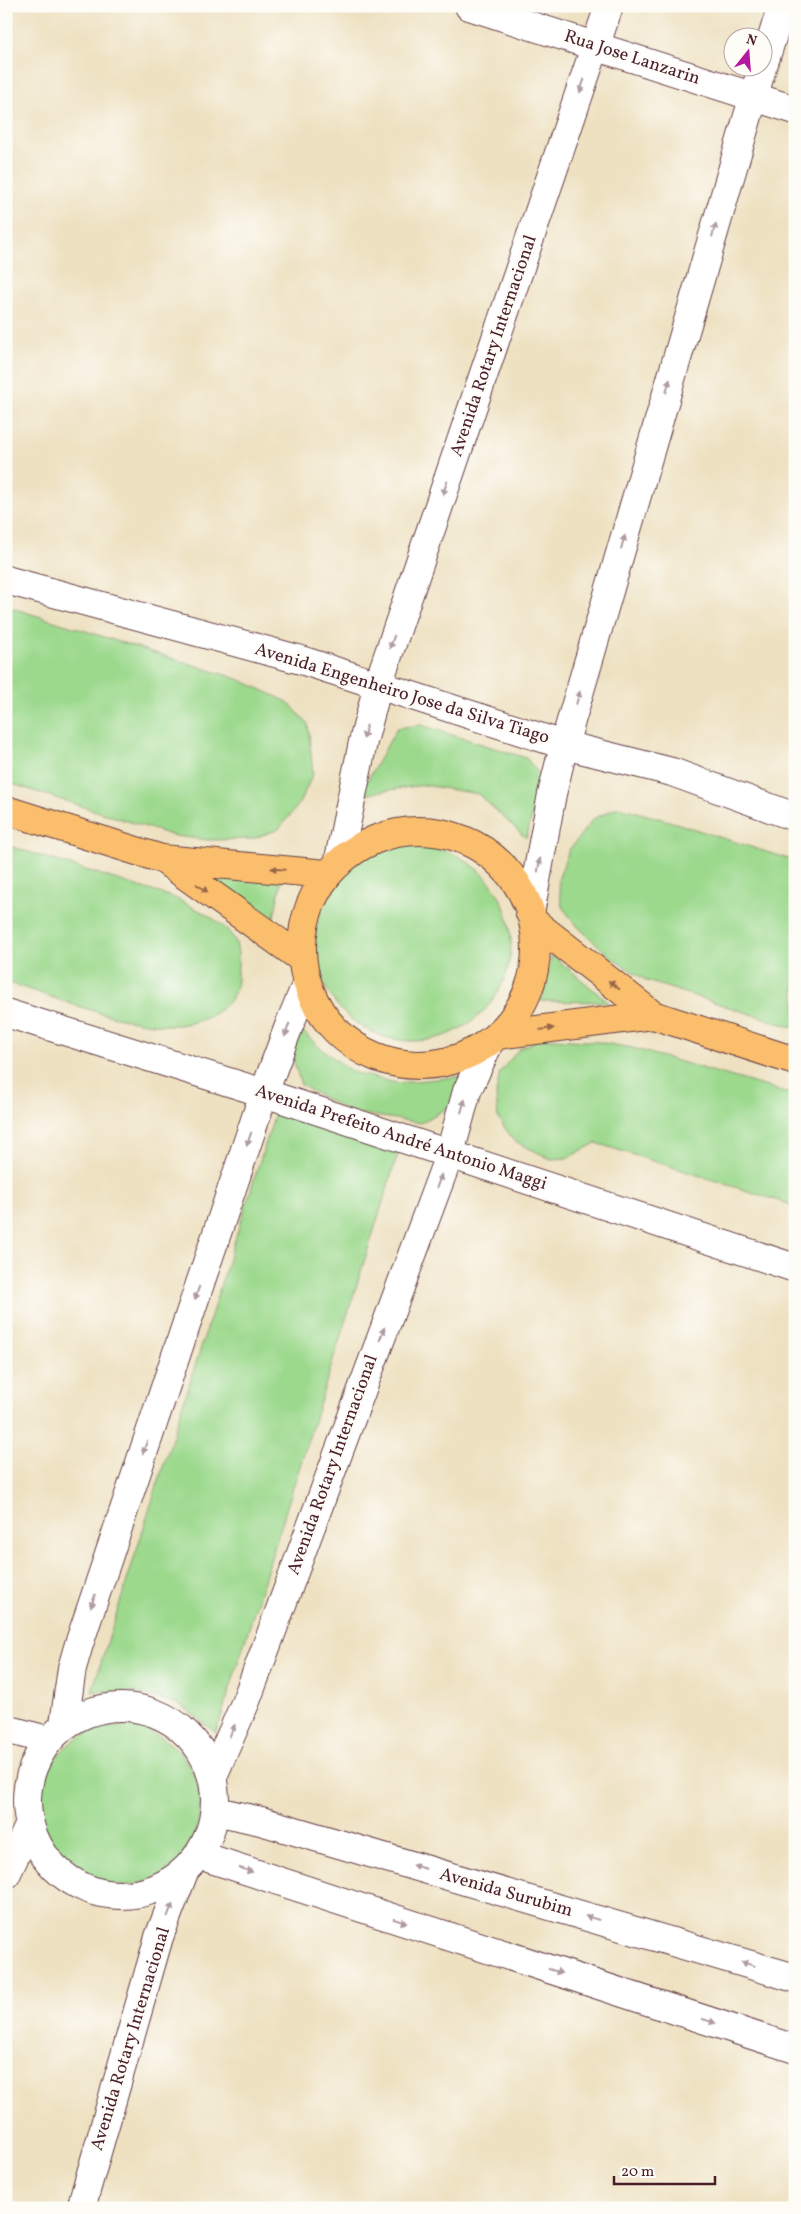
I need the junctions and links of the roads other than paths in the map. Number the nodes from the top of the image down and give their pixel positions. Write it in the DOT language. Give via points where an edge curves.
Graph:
graph roads {
  1 [pos="469,6"];
  2 [pos="609,6"];
  3 [pos="782,6"];
  4 [pos="774,31"];
  5 [pos="596,46"];
  6 [pos="759,78"];
  7 [pos="753,96"];
  8 [pos="795,110"];
  9 [pos="6,580"];
  10 [pos="378,684"];
  11 [pos="564,745"];
  12 [pos="6,810"];
  13 [pos="795,817"];
  14 [pos="162,859"];
  15 [pos="333,869"];
  16 [pos="532,917"];
  17 [pos="301,958"];
  18 [pos="306,986"];
  19 [pos="6,1013"];
  20 [pos="653,1015"];
  21 [pos="494,1038"];
  22 [pos="795,1061"];
  23 [pos="264,1093"];
  24 [pos="450,1153"];
  25 [pos="795,1268"];
  26 [pos="6,1729"];
  27 [pos="56,1732"];
  28 [pos="213,1776"];
  29 [pos="216,1811"];
  30 [pos="20,1813"];
  31 [pos="192,1864"];
  32 [pos="6,1875"];
  33 [pos="795,1978"];
  34 [pos="795,2049"];
  35 [pos="81,2208"];
  1 -- 5 [label="street, Rua Jose Lanzarin"];
  2 -- 5 [label="street, Avenida Rotary Internacional"];
  3 -- 4 [label="street"];
  5 -- 7 [label="street, Rua Jose Lanzarin"];
  5 -- 10 [label="street, Avenida Rotary Internacional, one-way"];
  6 -- 7 [label="street"];
  7 -- 8 [label="street, Rua Jose Lanzarin"];
  11 -- 7 [label="street, one-way"];
  9 -- 10 [label="street, Avenida Engenheiro Jose da Silva Tiago"];
  10 -- 11 [label="street, Avenida Engenheiro Jose da Silva Tiago"];
  10 -- 15 [label="street, Avenida Rotary Internacional, one-way"];
  11 -- 13 [label="street, Avenida Engenheiro Jose da Silva Tiago" via="672,772"];
  16 -- 11 [label="street, one-way" via="552,794"];
  12 -- 14 [label="main road"];
  15 -- 14 [label="main road, one-way"];
  14 -- 17 [label="main road, one-way"];
  15 -- 16 [label="main road" via="355,850 389,834 426,832 463,840 495,859 519,888"];
  15 -- 17 [label="main road" via="305,914"];
  20 -- 16 [label="main road, one-way"];
  16 -- 21 [label="main road" via="536,963 524,1003"];
  17 -- 18 [label="main road"];
  18 -- 21 [label="main road" via="325,1020 353,1046 389,1062 428,1066 466,1056"];
  18 -- 23 [label="street, one-way"];
  19 -- 23 [label="street, Avenida Prefeito André Antonio Maggi"];
  21 -- 20 [label="main road, one-way"];
  20 -- 22 [label="main road"];
  24 -- 21 [label="street, Avenida Rotary Internacional, one-way" via="467,1091"];
  23 -- 24 [label="street, Avenida Prefeito André Antonio Maggi"];
  23 -- 27 [label="street, one-way" via="79,1644"];
  24 -- 25 [label="street, Avenida Prefeito André Antonio Maggi"];
  28 -- 24 [label="street, Avenida Rotary Internacional, one-way" via="246,1701"];
  26 -- 27 [label="street"];
  27 -- 28 [label="street, Avenida Rotary Internacional" via="92,1711 122,1706 152,1712 179,1726 200,1748"];
  27 -- 30 [label="street" via="34,1761"];
  28 -- 29 [label="street, Avenida Rotary Internacional"];
  29 -- 31 [label="street, Avenida Rotary Internacional" via="212,1829"];
  33 -- 29 [label="street, Avenida Surubim, one-way" via="261,1821"];
  30 -- 31 [label="street" via="42,1855 64,1878 94,1892 126,1896 157,1889"];
  30 -- 32 [label="street"];
  31 -- 34 [label="street, one-way"];
  35 -- 31 [label="street, Avenida Rotary Internacional, one-way" via="159,1937"];
}
